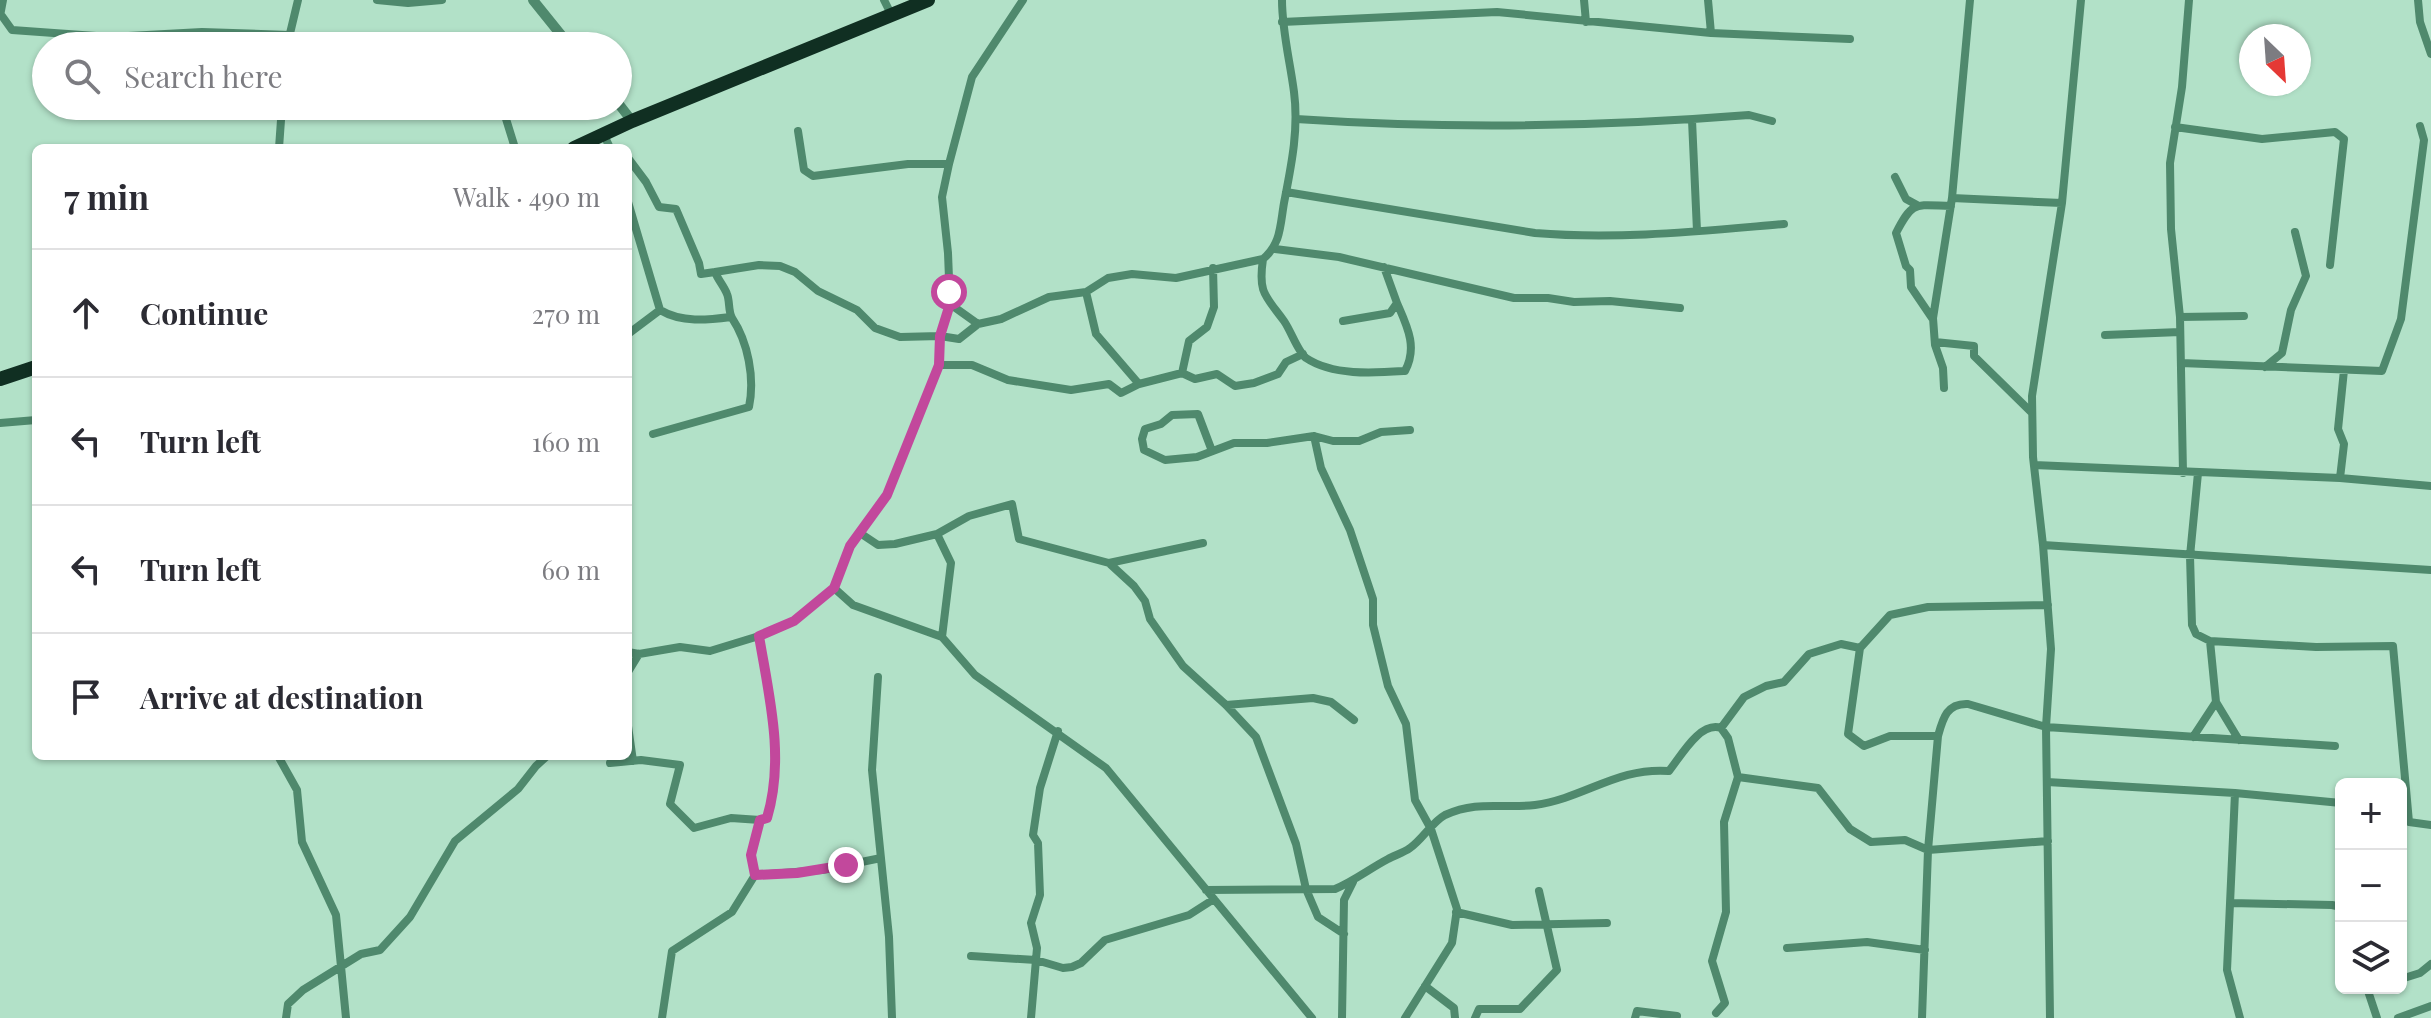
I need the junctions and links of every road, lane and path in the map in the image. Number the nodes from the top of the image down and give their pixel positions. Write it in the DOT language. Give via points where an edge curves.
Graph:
graph roads {
  1 [pos="3,0"];
  2 [pos="298,0"];
  3 [pos="377,0"];
  4 [pos="442,0"];
  5 [pos="533,0"];
  6 [pos="884,0"];
  7 [pos="928,0"];
  8 [pos="1023,0"];
  9 [pos="1282,0"];
  10 [pos="1584,0"];
  11 [pos="1708,0"];
  12 [pos="1970,0"];
  13 [pos="2081,0"];
  14 [pos="2189,0"];
  15 [pos="2418,0"];
  16 [pos="1,16"];
  17 [pos="892,16"];
  18 [pos="1282,22"];
  19 [pos="1586,22"];
  20 [pos="40,32"];
  21 [pos="290,32"];
  22 [pos="557,32"];
  23 [pos="1711,33"];
  24 [pos="1850,39"];
  25 [pos="2431,54"];
  26 [pos="1296,119"];
  27 [pos="281,120"];
  28 [pos="506,120"];
  29 [pos="1692,120"];
  30 [pos="632,121"];
  31 [pos="1772,121"];
  32 [pos="2420,126"];
  33 [pos="2175,127"];
  34 [pos="798,131"];
  35 [pos="607,142"];
  36 [pos="279,144"];
  37 [pos="513,144"];
  38 [pos="632,163"];
  39 [pos="949,164"];
  40 [pos="1895,177"];
  41 [pos="1286,192"];
  42 [pos="1952,202"];
  43 [pos="2062,203"];
  44 [pos="1917,205"];
  45 [pos="632,223"];
  46 [pos="1784,224"];
  47 [pos="1697,231"];
  48 [pos="2295,232"];
  49 [pos="1275,249"];
  50 [pos="1263,259"];
  51 [pos="2330,265"];
  52 [pos="1384,267"];
  53 [pos="1213,268"];
  54 [pos="715,272"];
  55 [pos="1086,292"];
  56 [pos="1397,303"];
  57 [pos="950,304"];
  58 [pos="1680,308"];
  59 [pos="660,310"];
  60 [pos="2244,316"];
  61 [pos="731,317"];
  62 [pos="2180,317"];
  63 [pos="1933,318"];
  64 [pos="1343,321"];
  65 [pos="978,324"];
  66 [pos="632,331"];
  67 [pos="2180,332"];
  68 [pos="2105,335"];
  69 [pos="940,336"];
  70 [pos="1935,342"];
  71 [pos="1303,354"];
  72 [pos="2181,363"];
  73 [pos="939,365"];
  74 [pos="32,368"];
  75 [pos="2264,368"];
  76 [pos="2344,370"];
  77 [pos="1182,373"];
  78 [pos="0,379"];
  79 [pos="1139,384"];
  80 [pos="1944,388"];
  81 [pos="2032,413"];
  82 [pos="32,420"];
  83 [pos="0,423"];
  84 [pos="1410,430"];
  85 [pos="653,434"];
  86 [pos="1314,436"];
  87 [pos="1212,451"];
  88 [pos="2034,465"];
  89 [pos="2183,473"];
  90 [pos="2198,473"];
  91 [pos="2340,478"];
  92 [pos="2431,486"];
  93 [pos="860,533"];
  94 [pos="937,534"];
  95 [pos="1203,543"];
  96 [pos="2043,545"];
  97 [pos="2190,556"];
  98 [pos="1109,563"];
  99 [pos="2431,570"];
  100 [pos="834,588"];
  101 [pos="2048,605"];
  102 [pos="759,636"];
  103 [pos="942,637"];
  104 [pos="2210,641"];
  105 [pos="1860,648"];
  106 [pos="632,653"];
  107 [pos="639,654"];
  108 [pos="632,665"];
  109 [pos="878,677"];
  110 [pos="2216,702"];
  111 [pos="1226,705"];
  112 [pos="1354,720"];
  113 [pos="2046,727"];
  114 [pos="1721,728"];
  115 [pos="1058,731"];
  116 [pos="1938,736"];
  117 [pos="2193,737"];
  118 [pos="2239,740"];
  119 [pos="2335,746"];
  120 [pos="632,754"];
  121 [pos="280,760"];
  122 [pos="543,760"];
  123 [pos="633,761"];
  124 [pos="610,763"];
  125 [pos="1738,777"];
  126 [pos="2402,778"];
  127 [pos="2047,782"];
  128 [pos="2235,793"];
  129 [pos="2335,802"];
  130 [pos="760,820"];
  131 [pos="2407,821"];
  132 [pos="2431,825"];
  133 [pos="1431,829"];
  134 [pos="2048,841"];
  135 [pos="1928,850"];
  136 [pos="881,858"];
  137 [pos="755,875"];
  138 [pos="1353,882"];
  139 [pos="1306,889"];
  140 [pos="1206,890"];
  141 [pos="1539,891"];
  142 [pos="1214,899"];
  143 [pos="2230,903"];
  144 [pos="2335,906"];
  145 [pos="1456,912"];
  146 [pos="1546,923"];
  147 [pos="1607,923"];
  148 [pos="1344,934"];
  149 [pos="1787,948"];
  150 [pos="1925,950"];
  151 [pos="971,956"];
  152 [pos="1036,960"];
  153 [pos="2431,964"];
  154 [pos="341,966"];
  155 [pos="2407,977"];
  156 [pos="1425,986"];
  157 [pos="2370,994"];
  158 [pos="2431,1006"];
  159 [pos="1520,1009"];
  160 [pos="1716,1013"];
  161 [pos="1677,1016"];
  162 [pos="286,1018"];
  163 [pos="346,1018"];
  164 [pos="662,1018"];
  165 [pos="892,1018"];
  166 [pos="1031,1018"];
  167 [pos="1312,1018"];
  168 [pos="1342,1018"];
  169 [pos="1405,1018"];
  170 [pos="1455,1018"];
  171 [pos="1475,1018"];
  172 [pos="1529,1018"];
  173 [pos="1635,1018"];
  174 [pos="1922,1018"];
  175 [pos="2050,1018"];
  176 [pos="2240,1018"];
  177 [pos="2377,1018"];
  178 [pos="2398,1018"];
  1 -- 16 [label="street"];
  2 -- 21 [label="street"];
  3 -- 4 [label="street"];
  5 -- 22 [label="street"];
  6 -- 17 [label="street"];
  7 -- 17 [label="highway"];
  8 -- 39 [label="street" via="972,77"];
  9 -- 18 [label="street"];
  10 -- 19 [label="street"];
  11 -- 23 [label="street"];
  12 -- 42 [label="street"];
  13 -- 43 [label="street"];
  14 -- 33 [label="street"];
  15 -- 25 [label="street"];
  16 -- 20 [label="street" via="12,30"];
  17 -- 30 [label="highway"];
  18 -- 19 [label="street" via="1497,12"];
  18 -- 26 [label="street"];
  19 -- 23 [label="street"];
  23 -- 24 [label="street"];
  26 -- 29 [label="street" via="1509,124"];
  26 -- 41 [label="street"];
  27 -- 36 [label="street"];
  28 -- 37 [label="street"];
  29 -- 31 [label="street" via="1749,115"];
  29 -- 47 [label="street"];
  30 -- 35 [label="highway"];
  32 -- 76 [label="street" via="2424,140 2401,319 2382,371"];
  33 -- 51 [label="street" via="2262,139 2341,135"];
  33 -- 62 [label="street" via="2171,229"];
  34 -- 39 [label="street" via="804,170 813,176"];
  38 -- 54 [label="street" via="659,207 676,209 701,274"];
  39 -- 57 [label="street" via="942,197"];
  40 -- 44 [label="street" via="1906,199"];
  41 -- 47 [label="street" via="1535,233 1609,237"];
  41 -- 49 [label="street"];
  42 -- 43 [label="street"];
  42 -- 44 [label="street"];
  42 -- 63 [label="street"];
  43 -- 81 [label="street"];
  44 -- 63 [label="street" via="1896,233 1911,287"];
  45 -- 59 [label="street"];
  46 -- 47 [label="street"];
  48 -- 75 [label="street" via="2306,276 2291,310 2282,353"];
  49 -- 50 [label="street"];
  49 -- 52 [label="street"];
  50 -- 53 [label="street"];
  50 -- 71 [label="street" via="1261,290"];
  52 -- 56 [label="street"];
  52 -- 58 [label="street" via="1514,298"];
  53 -- 55 [label="street" via="1176,278 1121,275"];
  53 -- 77 [label="street" via="1214,307 1207,327 1189,341"];
  54 -- 61 [label="street"];
  54 -- 69 [label="street" via="780,266 857,310 875,328 900,337"];
  55 -- 65 [label="street" via="1049,297"];
  55 -- 79 [label="street" via="1096,334"];
  56 -- 64 [label="street" via="1390,313"];
  56 -- 71 [label="street" via="1411,334 1405,371 1362,374"];
  57 -- 65 [label="street"];
  57 -- 69 [label="street"];
  59 -- 61 [label="street" via="702,321"];
  59 -- 66 [label="street"];
  60 -- 62 [label="street"];
  61 -- 85 [label="street" via="738,323 750,370 749,407"];
  62 -- 67 [label="street"];
  63 -- 70 [label="street"];
  65 -- 69 [label="street" via="959,339"];
  67 -- 68 [label="street"];
  67 -- 72 [label="street"];
  69 -- 73 [label="street"];
  70 -- 80 [label="street"];
  70 -- 81 [label="street" via="1974,346 1974,356"];
  71 -- 77 [label="street" via="1286,362 1278,374 1235,386 1217,374 1195,379"];
  72 -- 75 [label="street"];
  72 -- 89 [label="street"];
  73 -- 79 [label="street" via="972,365 1008,380 1071,390 1109,384 1121,393"];
  73 -- 93 [label="street" via="887,495"];
  74 -- 78 [label="highway"];
  75 -- 76 [label="street"];
  76 -- 91 [label="street"];
  77 -- 79 [label="street"];
  81 -- 88 [label="street"];
  82 -- 83 [label="street"];
  84 -- 86 [label="street" via="1381,432 1359,441"];
  86 -- 87 [label="street" via="1234,443"];
  86 -- 133 [label="street" via="1321,468 1350,530 1373,599 1373,625 1388,686 1406,724 1415,800"];
  87 -- 87 [label="street" via="1165,460 1144,450 1142,439 1145,429 1172,415 1198,414"];
  88 -- 89 [label="street"];
  88 -- 96 [label="street"];
  89 -- 90 [label="street"];
  90 -- 91 [label="street"];
  90 -- 97 [label="street"];
  91 -- 92 [label="street"];
  93 -- 94 [label="street" via="878,545"];
  93 -- 100 [label="street"];
  94 -- 98 [label="street" via="969,516 1012,504 1019,539"];
  94 -- 103 [label="street" via="951,563"];
  95 -- 98 [label="street"];
  96 -- 97 [label="street"];
  96 -- 101 [label="street"];
  97 -- 99 [label="street"];
  97 -- 104 [label="street" via="2192,625 2196,634"];
  98 -- 111 [label="street" via="1145,601 1150,619 1183,666"];
  100 -- 102 [label="street" via="794,621"];
  100 -- 103 [label="street" via="853,605"];
  101 -- 105 [label="street" via="1928,607 1890,615"];
  101 -- 113 [label="street"];
  102 -- 107 [label="street" via="710,651 680,647"];
  102 -- 130 [label="street" via="777,755 772,801 767,818"];
  103 -- 115 [label="street" via="975,675"];
  104 -- 110 [label="street"];
  104 -- 126 [label="street" via="2393,646"];
  105 -- 114 [label="street" via="1841,644 1809,654 1784,682 1744,697"];
  105 -- 116 [label="street" via="1848,734 1864,746 1890,736"];
  106 -- 107 [label="street"];
  107 -- 108 [label="street"];
  109 -- 136 [label="street" via="872,770"];
  110 -- 117 [label="street"];
  110 -- 118 [label="street"];
  111 -- 112 [label="street" via="1313,698 1331,702"];
  111 -- 139 [label="street" via="1256,737 1296,844"];
  113 -- 116 [label="street" via="1958,704 1946,713"];
  113 -- 117 [label="street"];
  113 -- 127 [label="street"];
  114 -- 125 [label="street"];
  114 -- 133 [label="street" via="1704,728 1669,771 1631,772 1533,805 1477,804 1440,817"];
  115 -- 140 [label="street" via="1106,768"];
  115 -- 152 [label="street" via="1040,788 1033,835 1038,843 1040,895 1031,923"];
  116 -- 135 [label="street"];
  117 -- 118 [label="street"];
  118 -- 119 [label="street"];
  120 -- 123 [label="street"];
  121 -- 154 [label="street" via="297,790 302,842 336,915"];
  122 -- 154 [label="street" via="518,789 455,841 410,917 380,950"];
  123 -- 124 [label="street"];
  123 -- 130 [label="street" via="680,765 670,804 694,828 731,818"];
  125 -- 135 [label="street" via="1818,788 1863,840 1905,840"];
  125 -- 160 [label="street" via="1724,822 1726,912 1712,961 1725,1003"];
  127 -- 128 [label="street"];
  127 -- 134 [label="street"];
  128 -- 129 [label="street"];
  128 -- 143 [label="street"];
  130 -- 137 [label="street" via="751,855"];
  131 -- 132 [label="street"];
  133 -- 138 [label="street" via="1409,849"];
  133 -- 145 [label="street"];
  134 -- 135 [label="street"];
  134 -- 175 [label="street"];
  135 -- 150 [label="street"];
  136 -- 137 [label="street" via="810,872"];
  136 -- 165 [label="street"];
  137 -- 164 [label="street" via="732,912 672,951"];
  138 -- 139 [label="street" via="1335,889"];
  138 -- 148 [label="street" via="1344,900"];
  139 -- 140 [label="street"];
  139 -- 148 [label="street" via="1318,917"];
  140 -- 142 [label="street"];
  141 -- 146 [label="street"];
  142 -- 152 [label="street" via="1189,915 1105,940 1072,967"];
  142 -- 167 [label="street"];
  143 -- 144 [label="street"];
  143 -- 176 [label="street" via="2227,970"];
  145 -- 146 [label="street" via="1512,925"];
  145 -- 156 [label="street" via="1452,943"];
  146 -- 147 [label="street"];
  146 -- 159 [label="street" via="1557,970"];
  148 -- 168 [label="street"];
  149 -- 150 [label="street" via="1867,942"];
  150 -- 174 [label="street"];
  151 -- 152 [label="street"];
  152 -- 166 [label="street"];
  153 -- 155 [label="street"];
  154 -- 162 [label="street" via="288,1004"];
  154 -- 163 [label="street"];
  156 -- 169 [label="street"];
  156 -- 170 [label="street" via="1454,1008"];
  157 -- 177 [label="street"];
  158 -- 178 [label="street"];
  159 -- 171 [label="street" via="1479,1009"];
  159 -- 172 [label="street"];
  161 -- 173 [label="street" via="1637,1011"];
}
